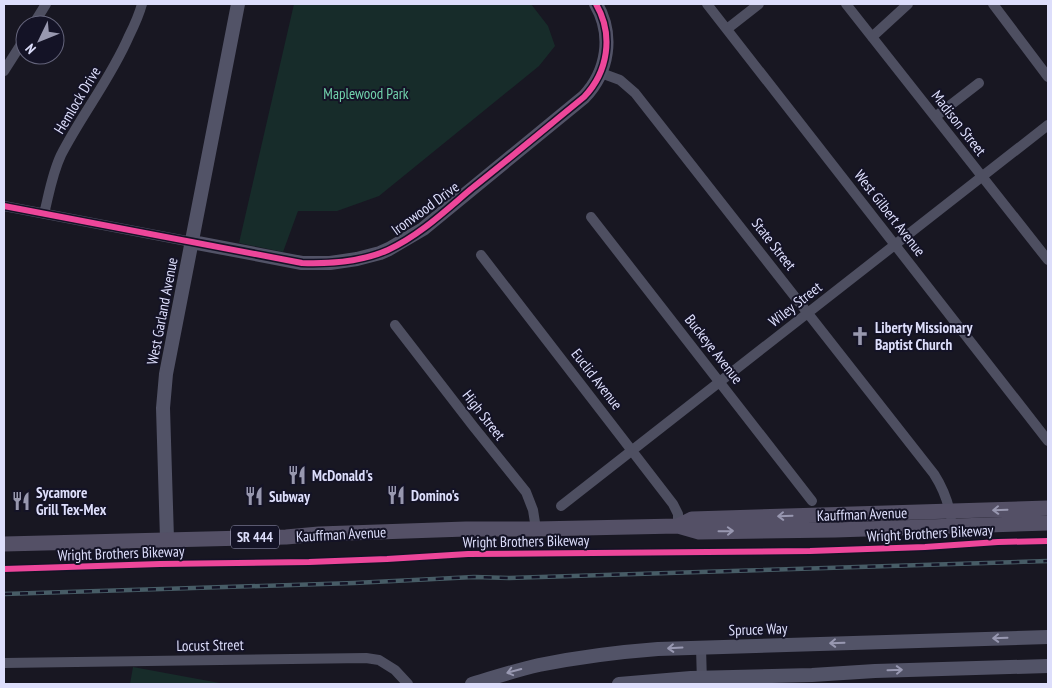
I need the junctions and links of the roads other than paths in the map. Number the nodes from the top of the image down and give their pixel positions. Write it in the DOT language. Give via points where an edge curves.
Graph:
graph roads {
  1 [pos="46,4"];
  2 [pos="142,4"];
  3 [pos="238,4"];
  4 [pos="596,4"];
  5 [pos="707,4"];
  6 [pos="759,4"];
  7 [pos="846,4"];
  8 [pos="908,4"];
  9 [pos="993,4"];
  10 [pos="39,15"];
  11 [pos="727,29"];
  12 [pos="872,37"];
  13 [pos="15,54"];
  14 [pos="4,71"];
  15 [pos="601,73"];
  16 [pos="1048,77"];
  17 [pos="979,83"];
  18 [pos="934,117"];
  19 [pos="1048,125"];
  20 [pos="982,177"];
  21 [pos="4,206"];
  22 [pos="44,214"];
  23 [pos="591,217"];
  24 [pos="192,242"];
  25 [pos="895,244"];
  26 [pos="481,255"];
  27 [pos="1048,260"];
  28 [pos="808,313"];
  29 [pos="395,325"];
  30 [pos="720,382"];
  31 [pos="1048,442"];
  32 [pos="632,449"];
  33 [pos="812,501"];
  34 [pos="561,506"];
  35 [pos="1048,508"];
  36 [pos="951,518"];
  37 [pos="1048,523"];
  38 [pos="678,526"];
  39 [pos="536,530"];
  40 [pos="167,539"];
  41 [pos="4,544"];
  42 [pos="1048,636"];
  43 [pos="701,647"];
  44 [pos="4,663"];
  45 [pos="1048,666"];
  46 [pos="702,681"];
  47 [pos="408,684"];
  48 [pos="472,684"];
  49 [pos="619,684"];
  1 -- 10 [label="street"];
  2 -- 22 [label="street, Hemlock Drive" via="123,51 61,157"];
  3 -- 24 [label="street, West Garland Avenue"];
  4 -- 15 [label="street, Ironwood Drive" via="606,38"];
  5 -- 11 [label="street, West Gilbert Avenue"];
  6 -- 11 [label="street"];
  7 -- 12 [label="street, Madison Street"];
  8 -- 12 [label="street"];
  9 -- 16 [label="street"];
  11 -- 25 [label="street, West Gilbert Avenue"];
  12 -- 18 [label="street, Madison Street"];
  13 -- 14 [label="street"];
  15 -- 24 [label="street, Ironwood Drive" via="589,92 576,104 423,229 389,249 357,260 317,263"];
  15 -- 28 [label="street, State Street" via="620,80 635,93"];
  17 -- 18 [label="street"];
  18 -- 20 [label="street, Madison Street"];
  19 -- 20 [label="street, Wiley Street"];
  20 -- 25 [label="street, Wiley Street"];
  20 -- 27 [label="street, Madison Street"];
  21 -- 22 [label="street, Ironwood Drive"];
  22 -- 24 [label="street, Ironwood Drive"];
  23 -- 30 [label="street, Buckeye Avenue"];
  24 -- 40 [label="street, West Garland Avenue" via="164,394"];
  25 -- 28 [label="street, Wiley Street"];
  25 -- 31 [label="street, West Gilbert Avenue"];
  26 -- 32 [label="street, Euclid Avenue"];
  28 -- 30 [label="street, Wiley Street"];
  28 -- 36 [label="street, State Street" via="934,474 946,495"];
  29 -- 39 [label="street, High Street" via="526,492"];
  30 -- 32 [label="street, Wiley Street"];
  30 -- 33 [label="street, Buckeye Avenue"];
  32 -- 34 [label="street, Wiley Street"];
  32 -- 38 [label="street, Euclid Avenue" via="673,504 678,514"];
  35 -- 36 [label="main road, Kauffman Avenue / SR 444, one-way"];
  36 -- 37 [label="main road, Kauffman Avenue / SR 444"];
  36 -- 38 [label="main road, Kauffman Avenue / SR 444" via="835,530 699,532"];
  38 -- 39 [label="main road, Kauffman Avenue / SR 444"];
  39 -- 40 [label="main road, Kauffman Avenue / SR 444" via="466,529"];
  40 -- 41 [label="main road, Kauffman Avenue / SR 444"];
  42 -- 43 [label="street, Spruce Way, one-way"];
  43 -- 46 [label="street"];
  43 -- 48 [label="street, Spruce Way, one-way" via="609,653 540,665"];
  44 -- 47 [label="street, Locust Street" via="366,658 388,665"];
  46 -- 45 [label="street, one-way"];
  46 -- 49 [label="street"];
}
